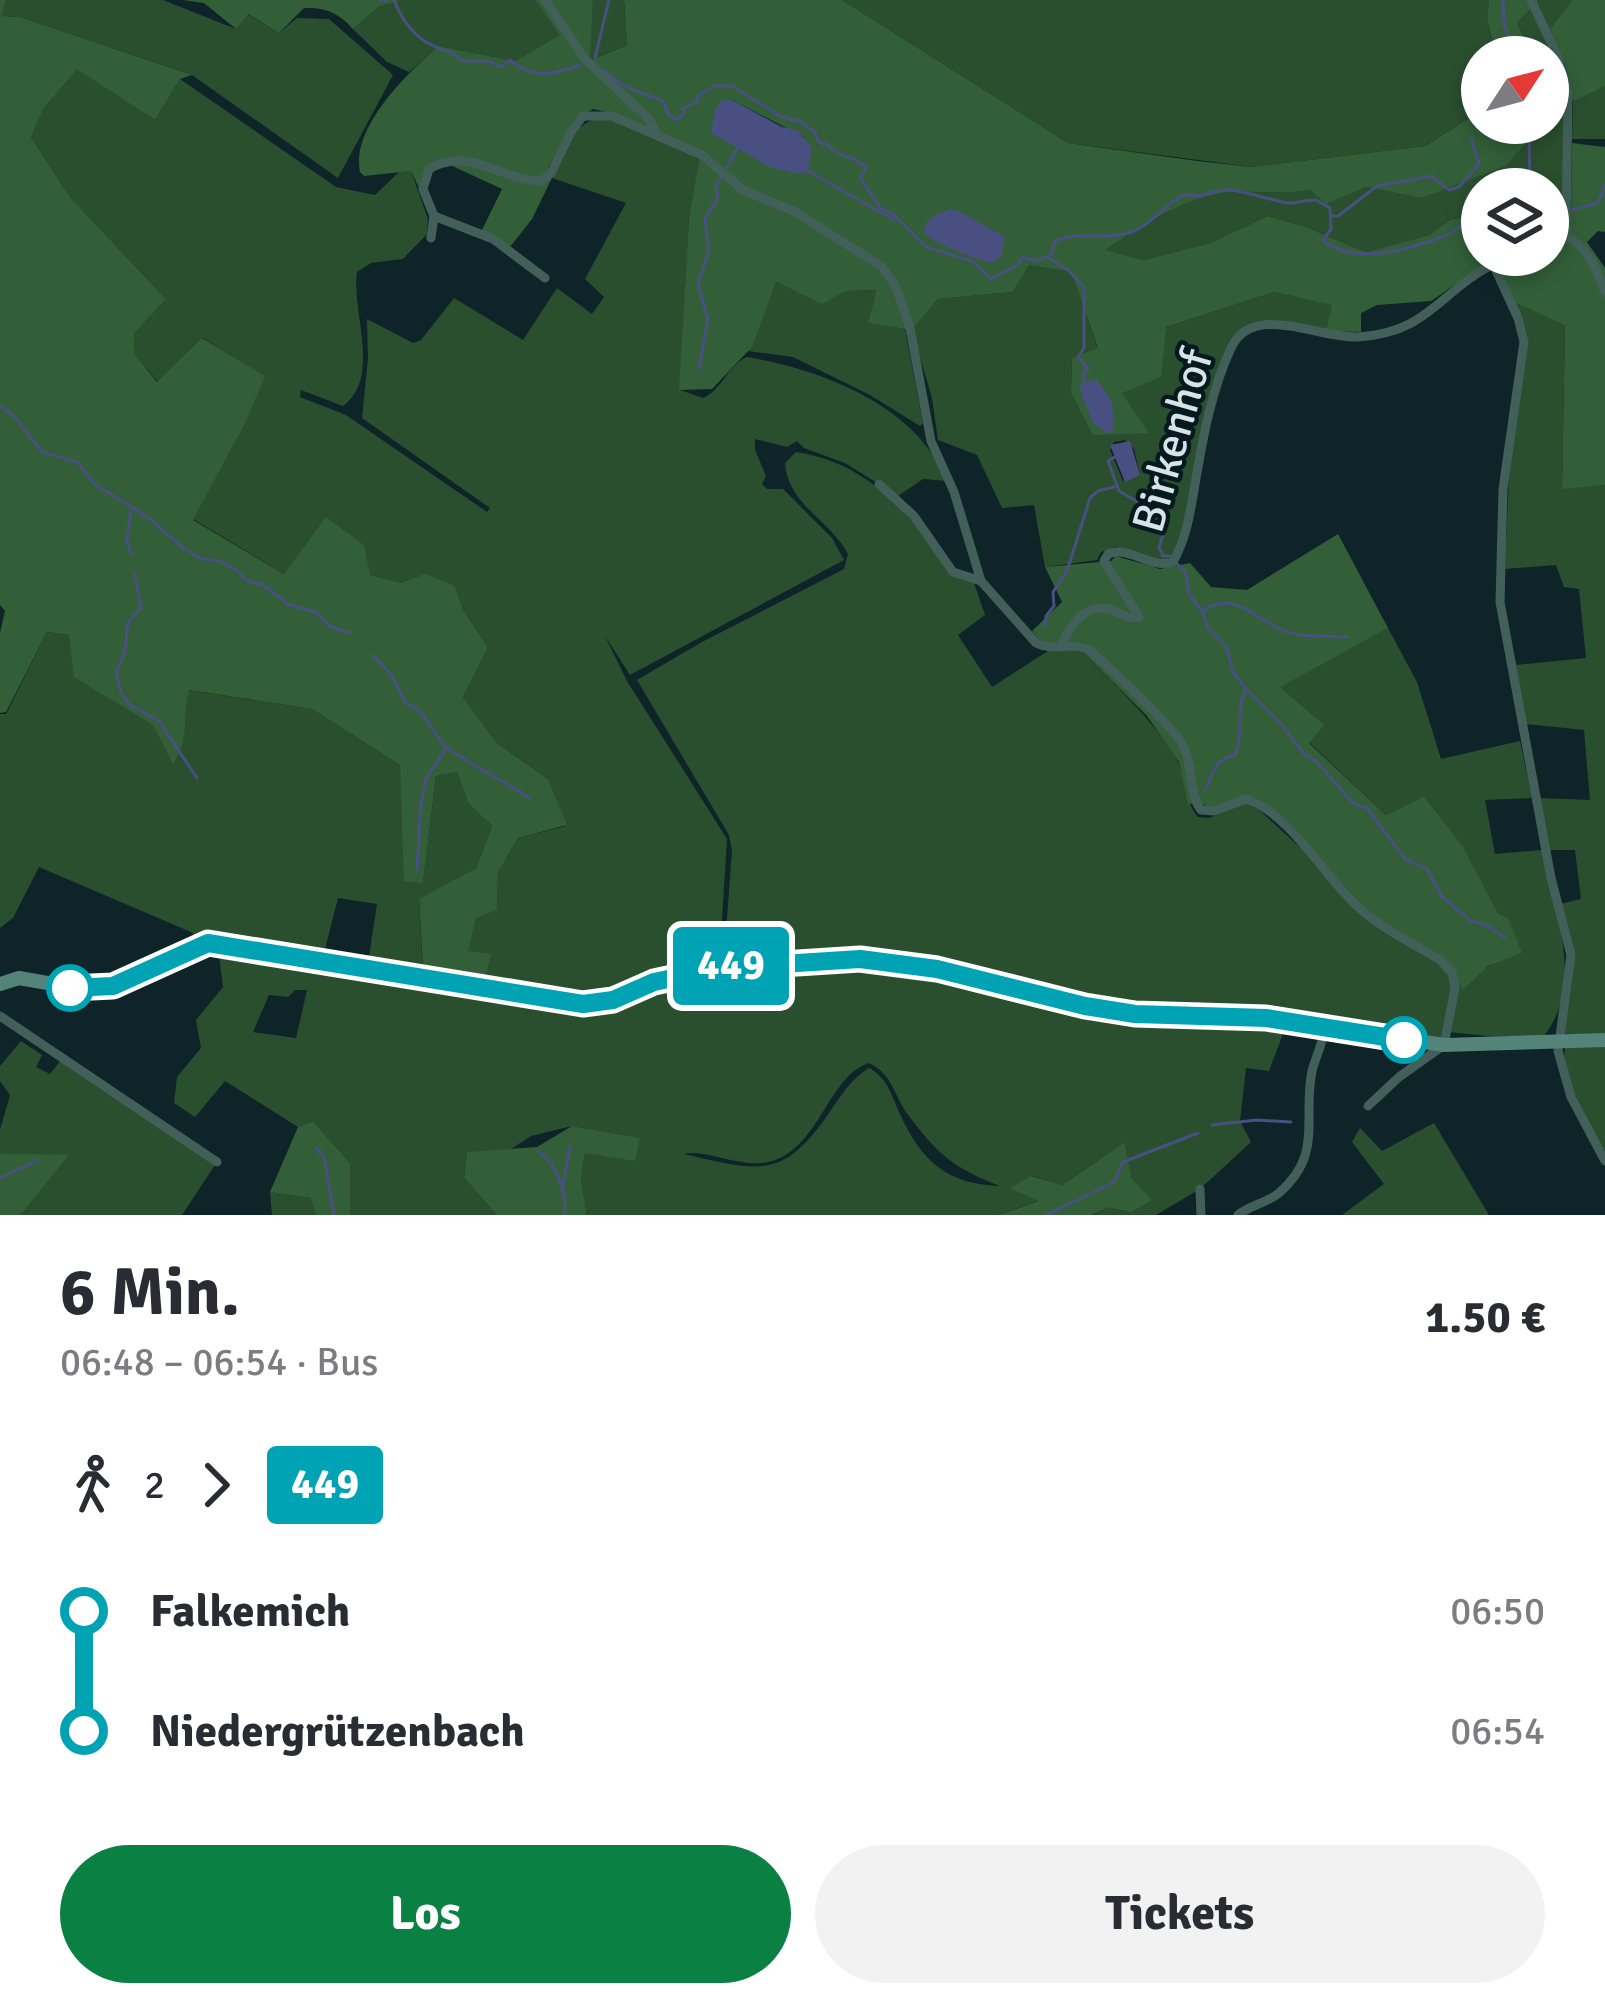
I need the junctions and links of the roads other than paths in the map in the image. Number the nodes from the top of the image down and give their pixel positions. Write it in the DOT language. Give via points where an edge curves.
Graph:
graph roads {
  1 [pos="545,0"];
  2 [pos="1532,0"];
  3 [pos="657,135"];
  4 [pos="1566,168"];
  5 [pos="434,216"];
  6 [pos="1569,237"];
  7 [pos="431,238"];
  8 [pos="1474,276"];
  9 [pos="1499,276"];
  10 [pos="545,278"];
  11 [pos="1605,292"];
  12 [pos="879,484"];
  13 [pos="981,581"];
  14 [pos="1061,646"];
  15 [pos="0,983"];
  16 [pos="0,1016"];
  17 [pos="1324,1026"];
  18 [pos="1558,1040"];
  19 [pos="1605,1040"];
  20 [pos="1444,1045"];
  21 [pos="1368,1106"];
  22 [pos="1605,1161"];
  23 [pos="217,1162"];
  24 [pos="1200,1189"];
  25 [pos="1201,1215"];
  26 [pos="1238,1215"];
  1 -- 3 [label="street" via="585,59"];
  2 -- 4 [label="street" via="1568,94"];
  3 -- 5 [label="street" via="592,113 575,125 541,181 467,159 437,165 423,188"];
  3 -- 13 [label="street" via="701,155 743,190 806,218 890,277 910,328 932,441"];
  5 -- 7 [label="street"];
  5 -- 10 [label="street" via="494,239"];
  6 -- 11 [label="street"];
  8 -- 14 [label="street, Birkenhof" via="1398,331 1341,337 1263,324 1245,329 1214,393 1187,532 1173,562 1108,554 1104,561 1139,617 1088,610"];
  9 -- 18 [label="street" via="1524,342 1503,489 1500,602 1571,955"];
  12 -- 13 [label="street" via="914,516 953,572"];
  13 -- 14 [label="street" via="1036,643"];
  14 -- 20 [label="street" via="1089,650 1175,733 1201,810 1255,801 1364,913 1447,966 1455,988"];
  15 -- 17 [label="street" via="113,986 202,944 583,1004 683,974 841,958 937,969 1135,1014"];
  16 -- 23 [label="street"];
  17 -- 20 [label="street"];
  17 -- 26 [label="street" via="1300,1169 1272,1198"];
  18 -- 19 [label="street"];
  18 -- 20 [label="street"];
  18 -- 22 [label="street" via="1571,1097"];
  20 -- 21 [label="street"];
  24 -- 25 [label="street"];
}
